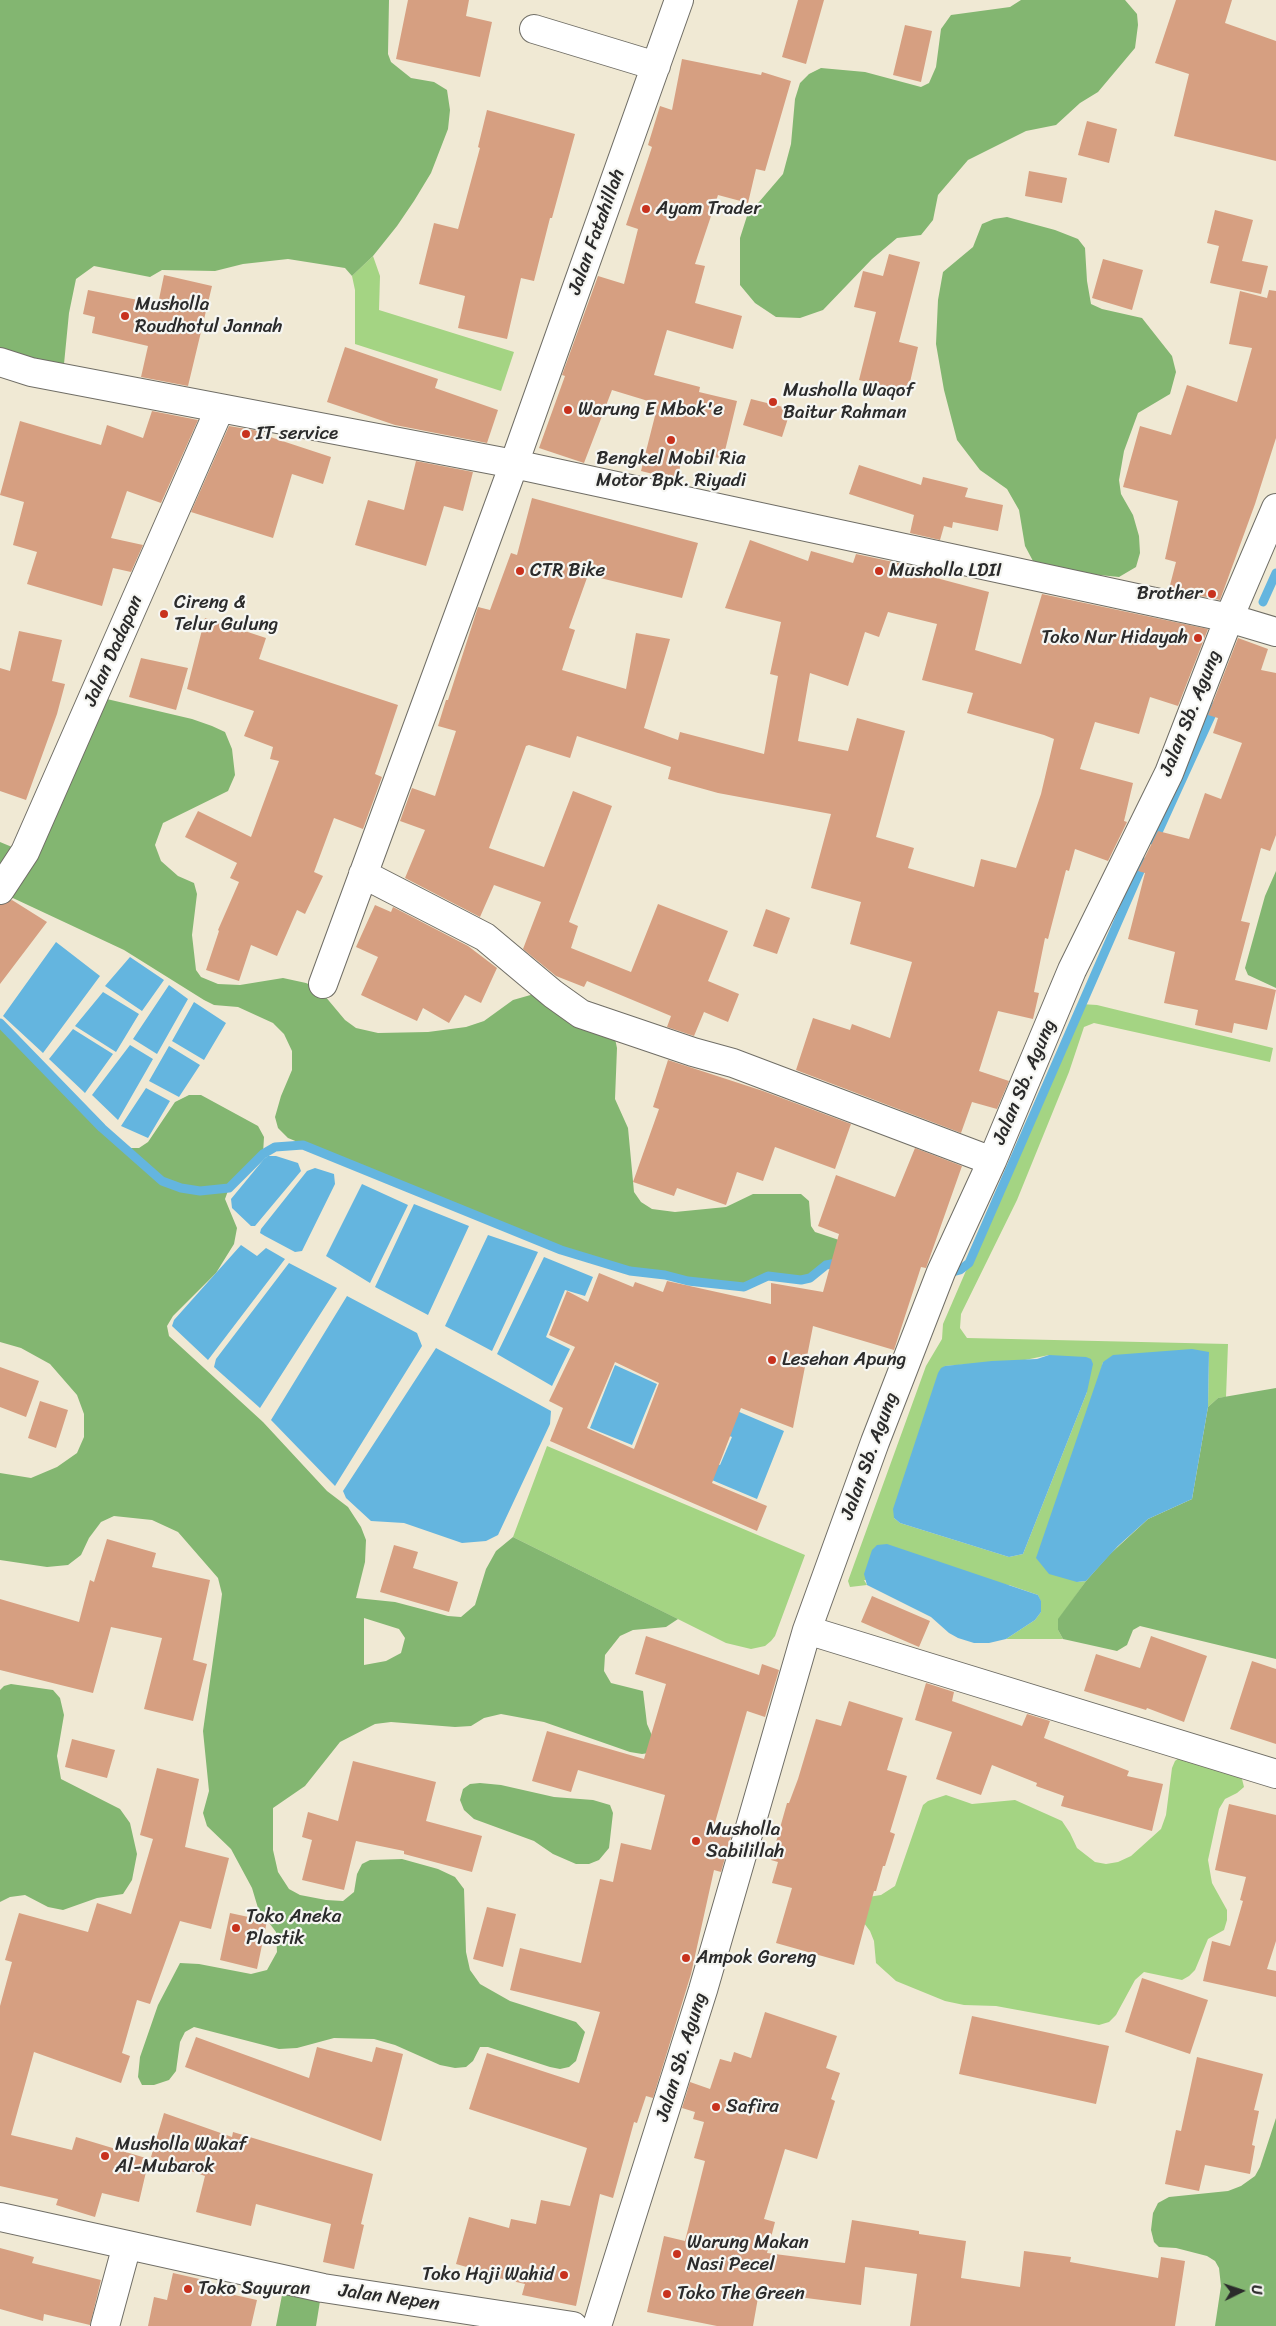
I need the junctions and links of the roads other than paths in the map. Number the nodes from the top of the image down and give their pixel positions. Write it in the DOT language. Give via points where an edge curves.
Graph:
graph roads {
  1 [pos="679,0"];
  2 [pos="534,29"];
  3 [pos="656,66"];
  4 [pos="0,362"];
  5 [pos="220,408"];
  6 [pos="514,464"];
  7 [pos="1276,508"];
  8 [pos="1229,618"];
  9 [pos="1276,632"];
  10 [pos="363,874"];
  11 [pos="0,890"];
  12 [pos="323,984"];
  13 [pos="992,1161"];
  14 [pos="807,1630"];
  15 [pos="1276,1774"];
  16 [pos="0,2217"];
  17 [pos="127,2245"];
  18 [pos="105,2326"];
  19 [pos="574,2326"];
  20 [pos="597,2326"];
  1 -- 3 [label="street, Jalan Fatahillah"];
  2 -- 3 [label="street"];
  3 -- 6 [label="street, Jalan Fatahillah"];
  4 -- 5 [label="street" via="31,372"];
  5 -- 6 [label="street"];
  5 -- 11 [label="street, Jalan Dadapan" via="25,852"];
  6 -- 8 [label="street"];
  6 -- 10 [label="street, Jalan Fatahillah"];
  7 -- 8 [label="street, Jalan Sb. Agung"];
  8 -- 9 [label="street"];
  8 -- 13 [label="street, Jalan Sb. Agung" via="1168,773 1072,970"];
  10 -- 12 [label="street, Jalan Fatahillah"];
  10 -- 13 [label="street" via="485,937 581,1014 733,1063"];
  13 -- 14 [label="street, Jalan Sb. Agung" via="941,1272"];
  14 -- 15 [label="street"];
  14 -- 20 [label="street, Jalan Sb. Agung" via="703,1990"];
  16 -- 17 [label="street, Jalan Nepen"];
  17 -- 18 [label="street"];
  17 -- 19 [label="street, Jalan Nepen" via="322,2288"];
}
